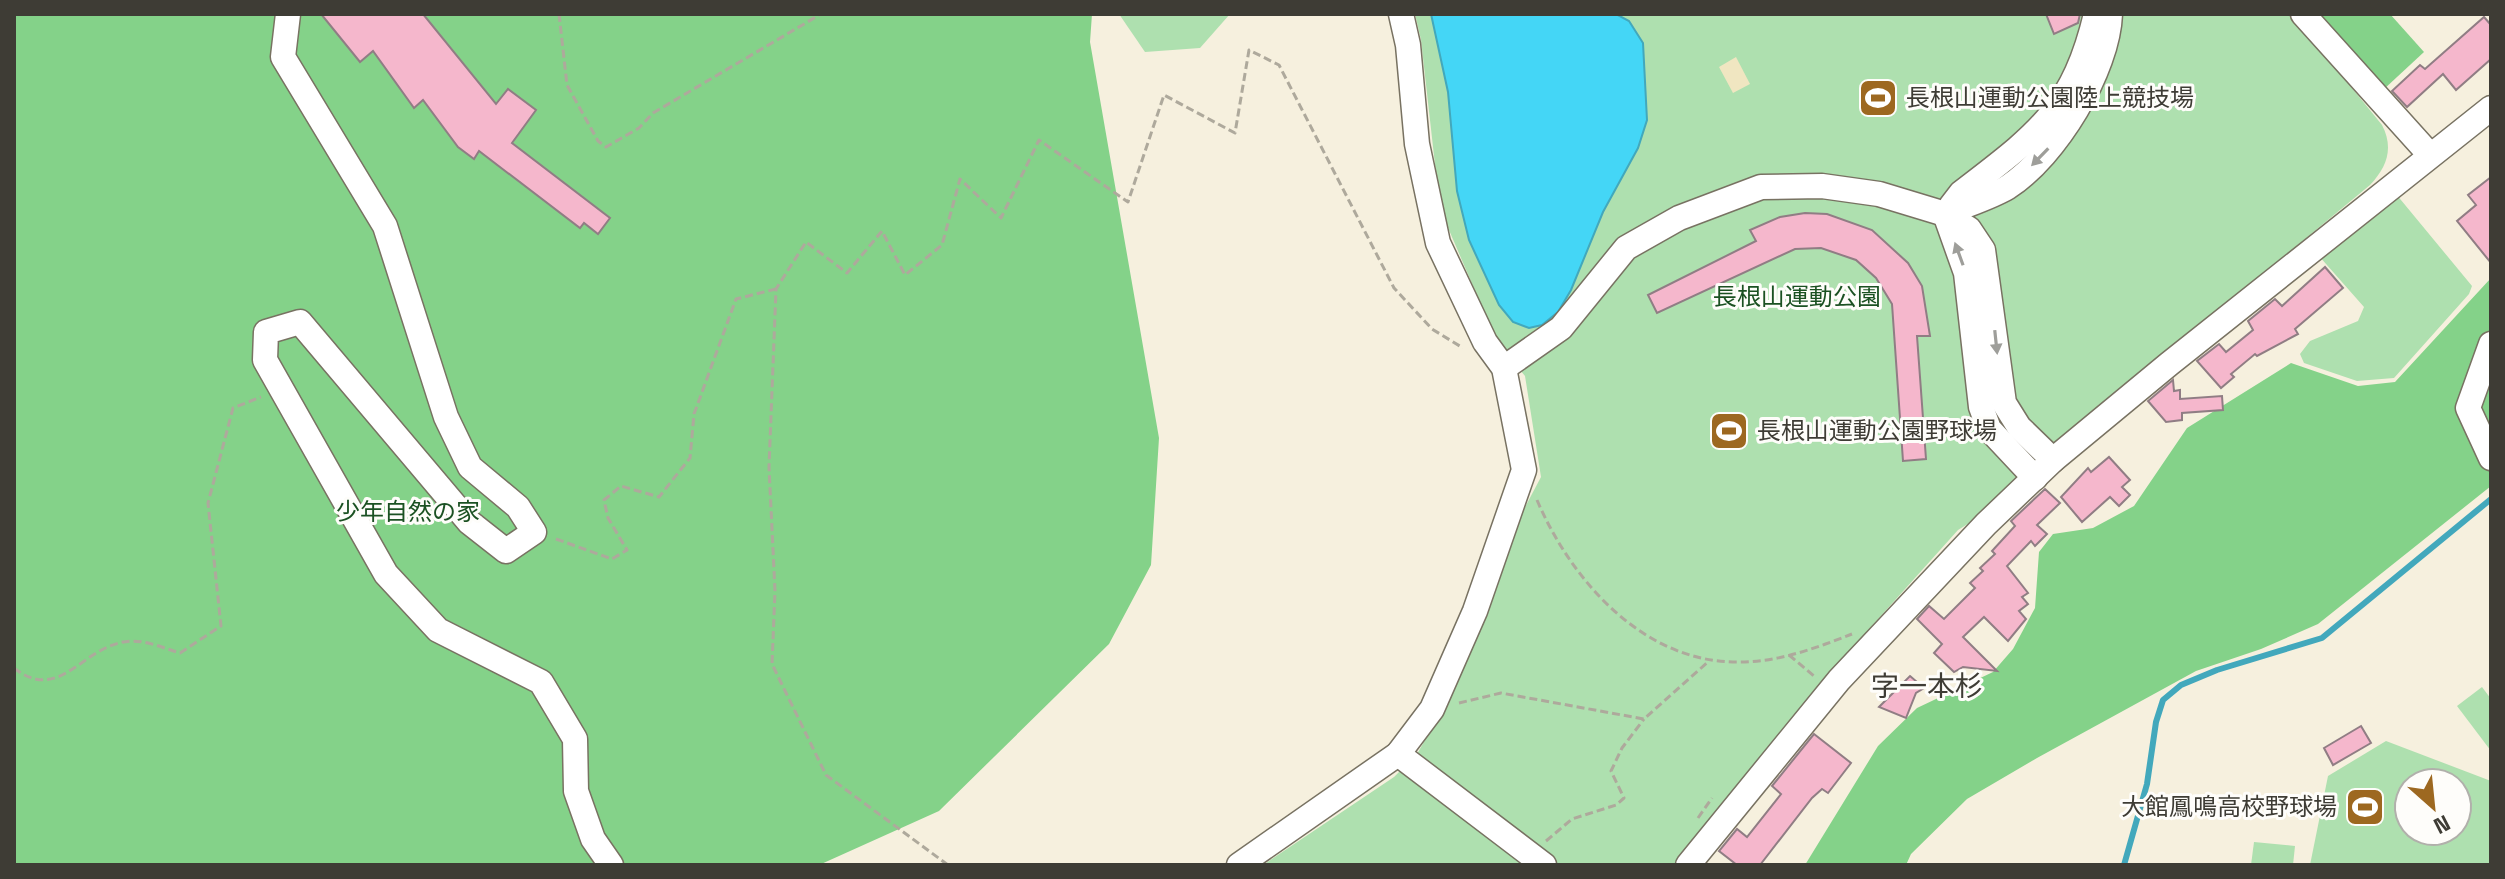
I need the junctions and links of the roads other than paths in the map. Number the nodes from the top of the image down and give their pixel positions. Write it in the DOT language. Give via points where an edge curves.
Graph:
graph roads {
  1 [pos="288,14"];
  2 [pos="1401,14"];
  3 [pos="2096,14"];
  4 [pos="2110,14"];
  5 [pos="2303,14"];
  6 [pos="2489,115"];
  7 [pos="2430,155"];
  8 [pos="1945,214"];
  9 [pos="2491,344"];
  10 [pos="1504,368"];
  11 [pos="2491,458"];
  12 [pos="2053,460"];
  13 [pos="2035,478"];
  14 [pos="1398,754"];
  15 [pos="1543,855"];
  16 [pos="611,865"];
  17 [pos="1239,865"];
  18 [pos="1688,865"];
  1 -- 16 [label="street" via="283,57 385,226 446,417 470,467 518,507 534,532 506,551 469,522 300,322 266,332 265,360 386,574 438,630 541,682 575,739 576,791 593,839"];
  2 -- 10 [label="street" via="1417,144 1438,243 1485,342"];
  3 -- 8 [label="street" via="2070,89 2038,134 1961,193"];
  4 -- 8 [label="street, one-way" via="2109,33 2091,78 2055,141 2008,187"];
  5 -- 7 [label="street"];
  6 -- 7 [label="street"];
  7 -- 12 [label="street"];
  8 -- 10 [label="street" via="1879,194 1822,186 1761,187 1679,218 1626,248 1561,328"];
  8 -- 12 [label="street, one-way" via="1969,229 1983,250 2004,403 2019,427"];
  13 -- 8 [label="street, one-way" via="1995,437 1981,407 1966,273"];
  9 -- 11 [label="street" via="2468,408"];
  10 -- 14 [label="street" via="1524,470 1475,611 1432,709"];
  12 -- 13 [label="street"];
  13 -- 18 [label="street" via="1923,587 1839,680"];
  14 -- 15 [label="street"];
  14 -- 17 [label="street"];
}
